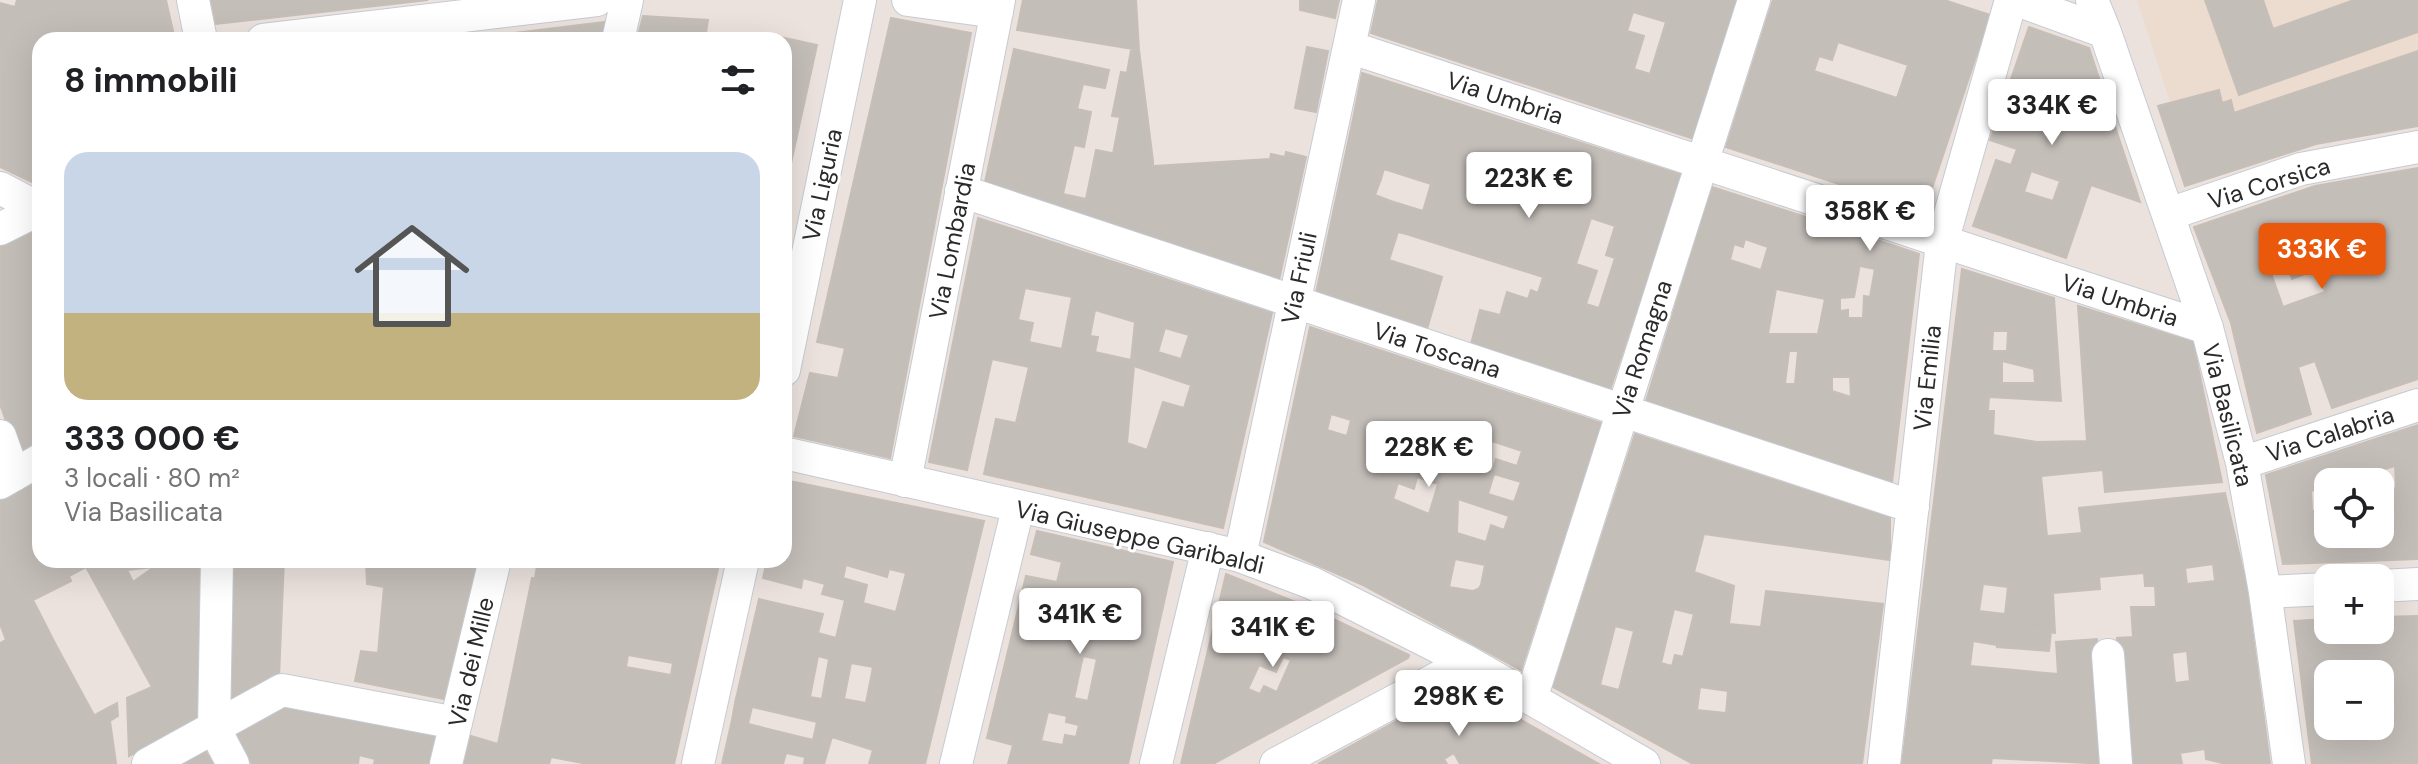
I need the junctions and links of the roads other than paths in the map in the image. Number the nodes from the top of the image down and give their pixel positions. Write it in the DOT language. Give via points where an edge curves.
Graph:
graph roads {
  1 [pos="193,0"];
  2 [pos="597,0"];
  3 [pos="627,0"];
  4 [pos="860,0"];
  5 [pos="908,0"];
  6 [pos="1359,0"];
  7 [pos="1754,0"];
  8 [pos="2014,0"];
  9 [pos="2092,0"];
  10 [pos="998,6"];
  11 [pos="199,32"];
  12 [pos="330,32"];
  13 [pos="620,32"];
  14 [pos="2105,32"];
  15 [pos="1349,47"];
  16 [pos="2418,147"];
  17 [pos="1702,163"];
  18 [pos="0,188"];
  19 [pos="961,191"];
  20 [pos="32,205"];
  21 [pos="32,213"];
  22 [pos="2169,214"];
  23 [pos="0,229"];
  24 [pos="1942,242"];
  25 [pos="1294,302"];
  26 [pos="2207,328"];
  27 [pos="792,331"];
  28 [pos="2418,405"];
  29 [pos="1621,411"];
  30 [pos="0,436"];
  31 [pos="792,455"];
  32 [pos="2242,463"];
  33 [pos="18,473"];
  34 [pos="905,481"];
  35 [pos="1913,507"];
  36 [pos="1018,508"];
  37 [pos="1208,548"];
  38 [pos="1240,556"];
  39 [pos="217,568"];
  40 [pos="493,568"];
  41 [pos="741,568"];
  42 [pos="2418,584"];
  43 [pos="2394,585"];
  44 [pos="2314,590"];
  45 [pos="2265,592"];
  46 [pos="2108,655"];
  47 [pos="1468,662"];
  48 [pos="1531,699"];
  49 [pos="456,723"];
  50 [pos="214,728"];
  51 [pos="148,764"];
  52 [pos="233,764"];
  53 [pos="446,764"];
  54 [pos="698,764"];
  55 [pos="956,764"];
  56 [pos="1156,764"];
  57 [pos="1276,764"];
  58 [pos="1644,764"];
  59 [pos="1884,764"];
  60 [pos="2116,764"];
  61 [pos="2289,764"];
  1 -- 11 [label="street"];
  2 -- 12 [label="street"];
  3 -- 13 [label="street"];
  4 -- 27 [label="street, Via Liguria"];
  5 -- 10 [label="street"];
  6 -- 15 [label="street, Via Friuli"];
  7 -- 17 [label="street, Via Romagna"];
  8 -- 14 [label="street"];
  8 -- 24 [label="street, Via Emilia"];
  9 -- 14 [label="street, Via Basilicata"];
  10 -- 19 [label="street, Via Lombardia"];
  14 -- 22 [label="street, Via Basilicata"];
  15 -- 17 [label="street, Via Umbria"];
  15 -- 25 [label="street, Via Friuli"];
  16 -- 22 [label="street, Via Corsica" via="2301,169"];
  17 -- 24 [label="street, Via Umbria"];
  17 -- 29 [label="street, Via Romagna"];
  18 -- 20 [label="street"];
  19 -- 25 [label="street, Via Toscana"];
  19 -- 34 [label="street, Via Lombardia"];
  21 -- 23 [label="street"];
  22 -- 26 [label="street, Via Basilicata"];
  24 -- 26 [label="street, Via Umbria"];
  24 -- 35 [label="street, Via Emilia"];
  25 -- 29 [label="street, Via Toscana"];
  25 -- 38 [label="street, Via Friuli"];
  26 -- 32 [label="street, Via Basilicata"];
  28 -- 32 [label="street, Via Calabria"];
  29 -- 35 [label="street, Via Toscana"];
  29 -- 48 [label="street, Via Romagna"];
  30 -- 33 [label="street"];
  31 -- 34 [label="street, Via Giuseppe Garibaldi"];
  32 -- 45 [label="street, Via Basilicata"];
  34 -- 36 [label="street, Via Giuseppe Garibaldi"];
  35 -- 59 [label="street, Via Emilia"];
  36 -- 37 [label="street, Via Giuseppe Garibaldi"];
  36 -- 55 [label="street"];
  37 -- 38 [label="street, Via Giuseppe Garibaldi"];
  37 -- 56 [label="street"];
  38 -- 47 [label="street, Via Giuseppe Garibaldi" via="1312,583"];
  39 -- 50 [label="street"];
  40 -- 49 [label="street, Via dei Mille"];
  41 -- 54 [label="street"];
  42 -- 43 [label="street"];
  44 -- 45 [label="street"];
  45 -- 61 [label="street, Via Basilicata"];
  46 -- 60 [label="street"];
  47 -- 48 [label="street, Via Giuseppe Garibaldi"];
  47 -- 57 [label="street"];
  48 -- 58 [label="street, Via Giuseppe Garibaldi"];
  49 -- 50 [label="street" via="282,690"];
  49 -- 53 [label="street, Via dei Mille"];
  50 -- 51 [label="street"];
  50 -- 52 [label="street"];
}
